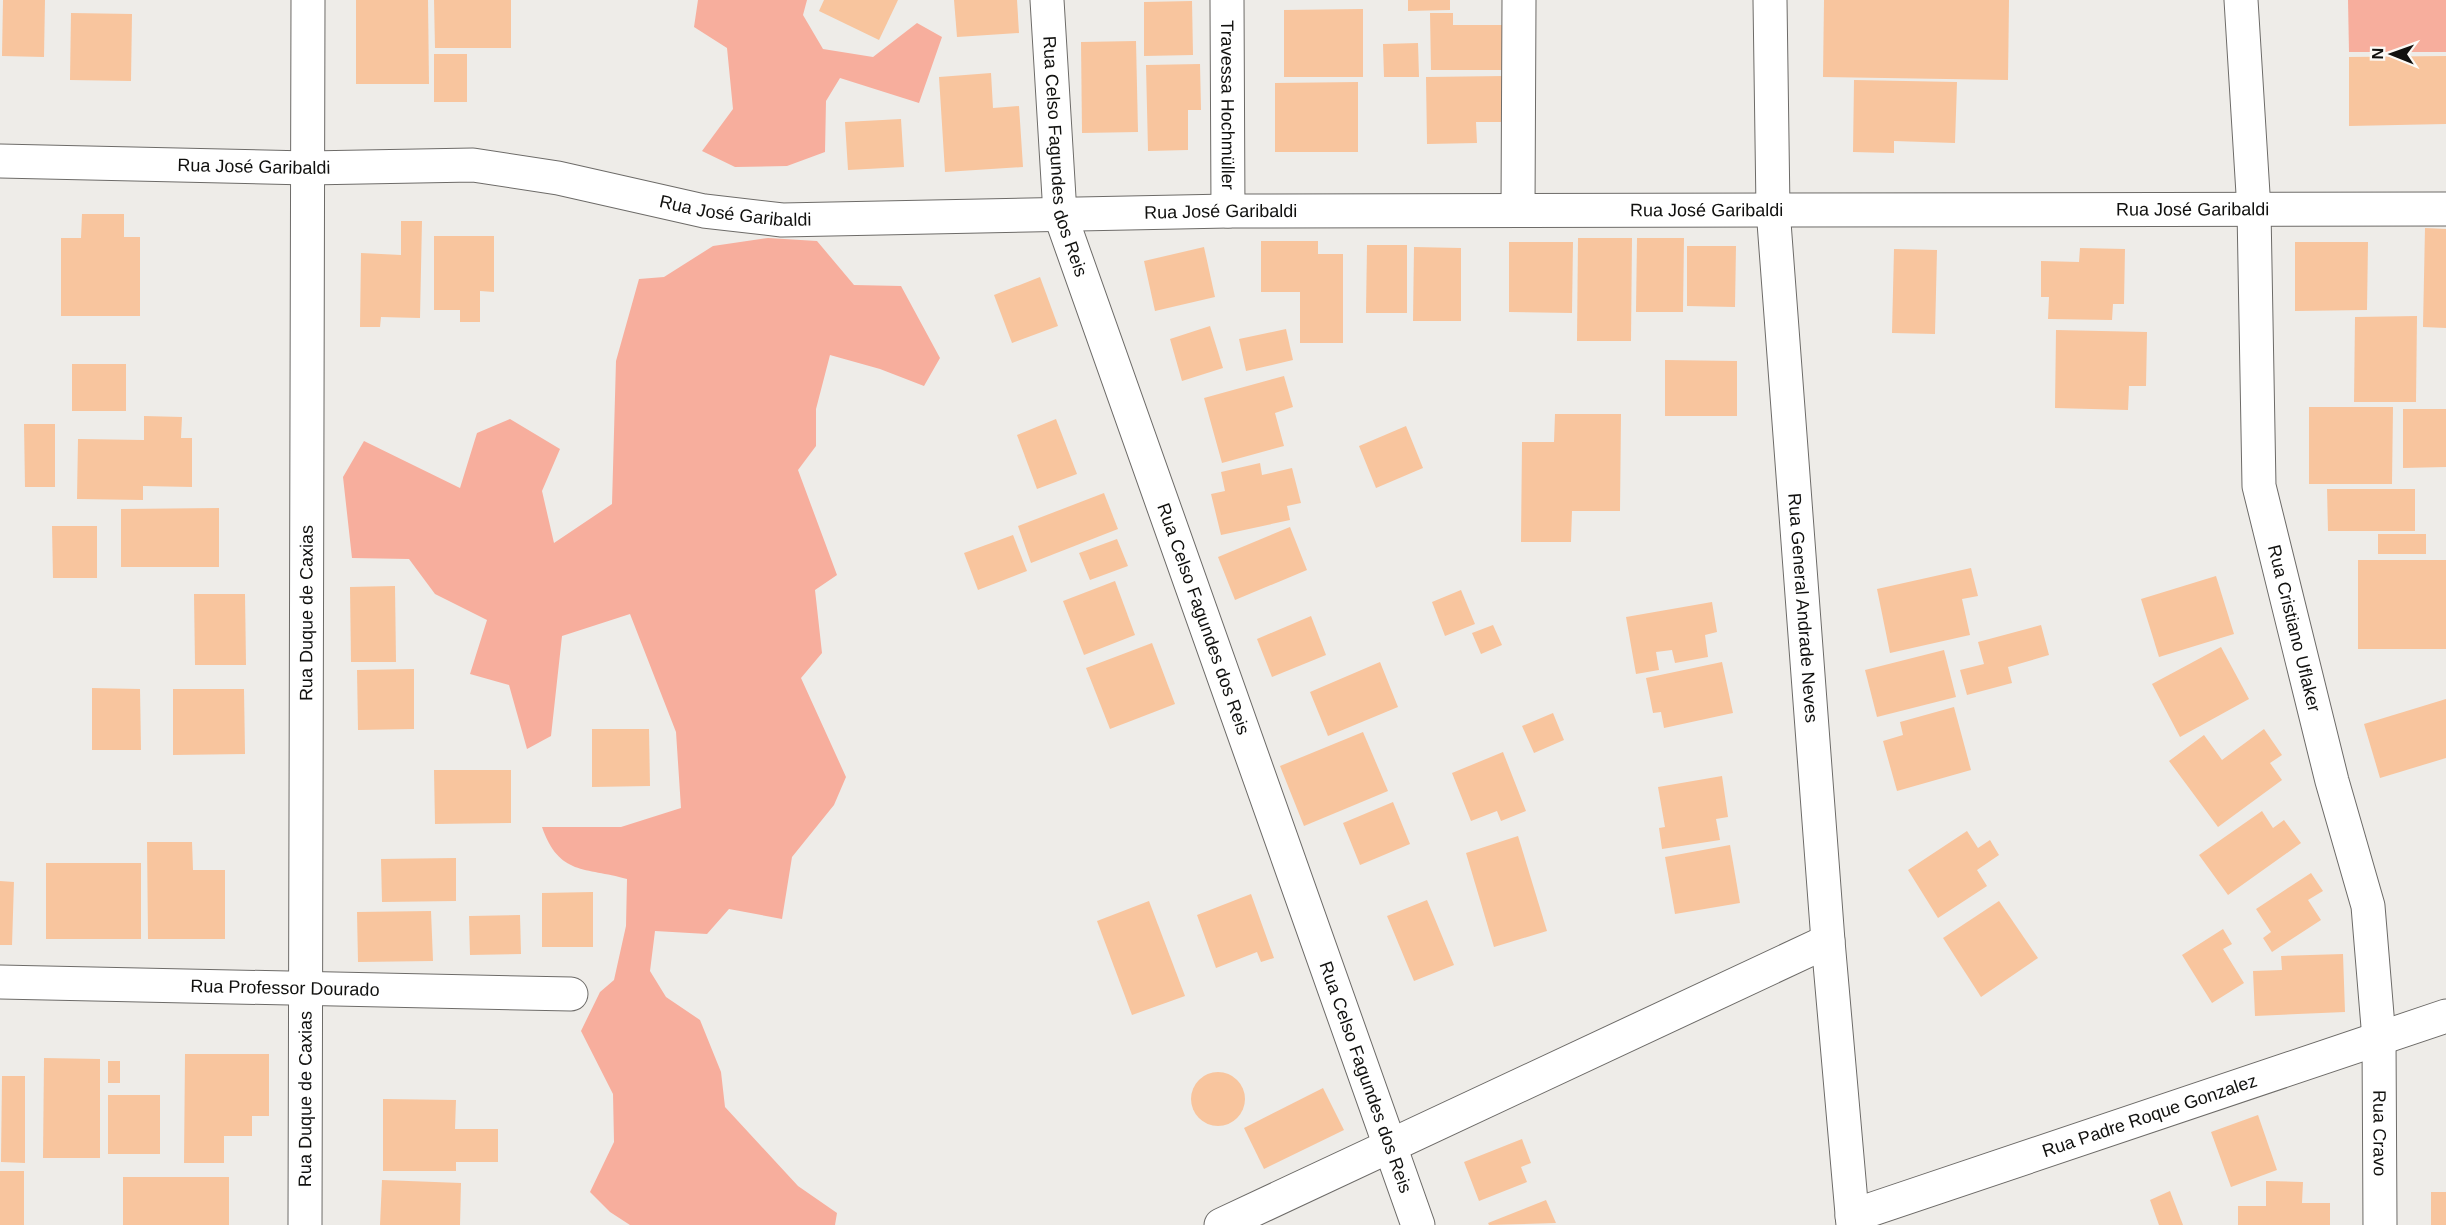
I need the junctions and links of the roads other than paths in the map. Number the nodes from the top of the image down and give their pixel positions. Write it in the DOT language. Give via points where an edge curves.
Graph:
graph roads {
  1 [pos="308,0"];
  2 [pos="1047,0"];
  3 [pos="1227,0"];
  4 [pos="1519,0"];
  5 [pos="1770,0"];
  6 [pos="2241,0"];
  7 [pos="0,161"];
  8 [pos="308,168"];
  9 [pos="1518,209"];
  10 [pos="1773,209"];
  11 [pos="2446,209"];
  12 [pos="2254,210"];
  13 [pos="1228,211"];
  14 [pos="1060,214"];
  15 [pos="1828,941"];
  16 [pos="0,982"];
  17 [pos="305,988"];
  18 [pos="571,994"];
  19 [pos="2446,1016"];
  20 [pos="2379,1039"];
  21 [pos="1389,1147"];
  22 [pos="1853,1220"];
  23 [pos="305,1225"];
  24 [pos="1221,1225"];
  25 [pos="1418,1225"];
  26 [pos="2380,1225"];
  1 -- 8 [label="street, Rua Duque de Caxias"];
  2 -- 14 [label="street, Rua Celso Fagundes dos Reis"];
  3 -- 13 [label="street, Travessa Hochmüller"];
  4 -- 9 [label="street"];
  5 -- 10 [label="street, Rua General Andrade Neves"];
  6 -- 12 [label="street, Rua Cristiano Uflaker"];
  7 -- 8 [label="street, Rua José Garibaldi"];
  8 -- 14 [label="street, Rua José Garibaldi" via="473,165 558,178 704,211 782,220"];
  8 -- 17 [label="street, Rua Duque de Caxias"];
  9 -- 10 [label="street, Rua José Garibaldi"];
  9 -- 13 [label="street, Rua José Garibaldi"];
  10 -- 12 [label="street, Rua José Garibaldi"];
  10 -- 15 [label="street, Rua General Andrade Neves"];
  11 -- 12 [label="street, Rua José Garibaldi"];
  12 -- 20 [label="street, Rua Cristiano Uflaker" via="2259,486 2367,906"];
  13 -- 14 [label="street, Rua José Garibaldi"];
  14 -- 21 [label="street, Rua Celso Fagundes dos Reis"];
  15 -- 21 [label="street"];
  15 -- 22 [label="street, Rua General Andrade Neves"];
  16 -- 17 [label="street, Rua Professor Dourado"];
  17 -- 18 [label="street, Rua Professor Dourado"];
  17 -- 23 [label="street, Rua Duque de Caxias"];
  19 -- 20 [label="street, Rua Padre Roque Gonzalez"];
  20 -- 22 [label="street, Rua Padre Roque Gonzalez"];
  20 -- 26 [label="street, Rua Cravo"];
  21 -- 24 [label="street"];
  21 -- 25 [label="street, Rua Celso Fagundes dos Reis"];
}
